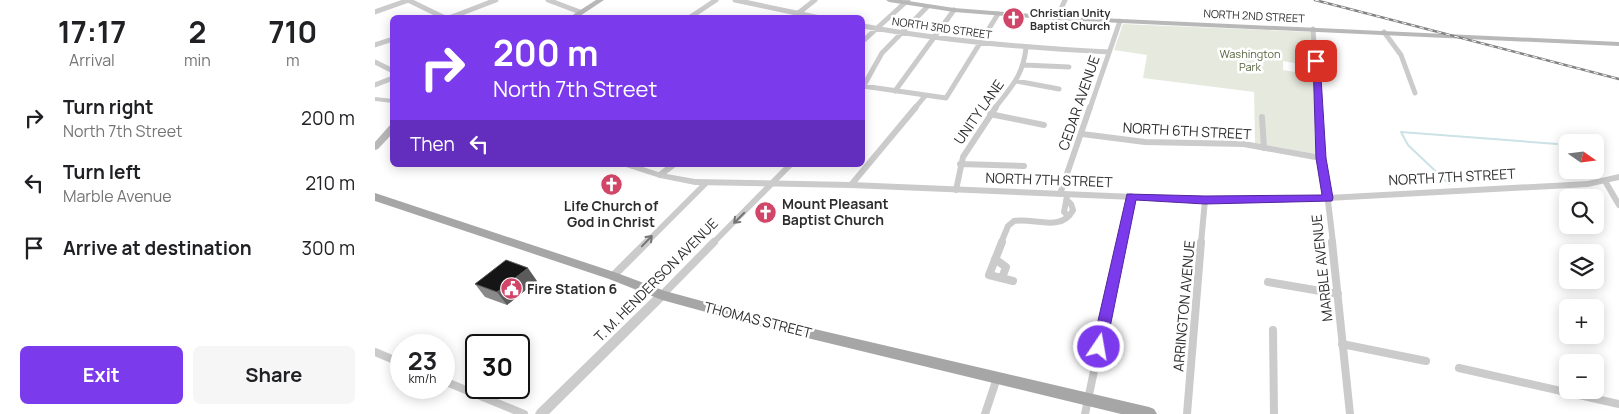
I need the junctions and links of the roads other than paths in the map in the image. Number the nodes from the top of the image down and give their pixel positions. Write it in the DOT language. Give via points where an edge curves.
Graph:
graph roads {
  1 [pos="408,0"];
  2 [pos="496,0"];
  3 [pos="548,0"];
  4 [pos="601,0"];
  5 [pos="716,0"];
  6 [pos="735,0"];
  7 [pos="815,0"];
  8 [pos="889,0"];
  9 [pos="1065,0"];
  10 [pos="907,2"];
  11 [pos="927,7"];
  12 [pos="954,10"];
  13 [pos="375,12"];
  14 [pos="580,12"];
  15 [pos="798,13"];
  16 [pos="998,14"];
  17 [pos="439,15"];
  18 [pos="457,15"];
  19 [pos="576,15"];
  20 [pos="694,15"];
  21 [pos="796,15"];
  22 [pos="807,15"];
  23 [pos="1057,18"];
  24 [pos="1120,21"];
  25 [pos="865,26"];
  26 [pos="877,29"];
  27 [pos="1313,30"];
  28 [pos="1384,32"];
  29 [pos="901,34"];
  30 [pos="934,37"];
  31 [pos="865,39"];
  32 [pos="390,40"];
  33 [pos="981,44"];
  34 [pos="1619,44"];
  35 [pos="375,46"];
  36 [pos="1026,48"];
  37 [pos="1109,52"];
  38 [pos="375,62"];
  39 [pos="1024,65"];
  40 [pos="1069,67"];
  41 [pos="390,69"];
  42 [pos="390,79"];
  43 [pos="1016,81"];
  44 [pos="865,83"];
  45 [pos="375,85"];
  46 [pos="865,87"];
  47 [pos="1059,89"];
  48 [pos="895,91"];
  49 [pos="1415,93"];
  50 [pos="925,96"];
  51 [pos="375,99"];
  52 [pos="390,101"];
  53 [pos="991,114"];
  54 [pos="1261,117"];
  55 [pos="1044,125"];
  56 [pos="390,130"];
  57 [pos="1082,134"];
  58 [pos="375,147"];
  59 [pos="1263,148"];
  60 [pos="1321,158"];
  61 [pos="960,164"];
  62 [pos="1025,166"];
  63 [pos="635,167"];
  64 [pos="670,167"];
  65 [pos="788,167"];
  66 [pos="660,175"];
  67 [pos="1619,177"];
  68 [pos="1605,182"];
  69 [pos="706,183"];
  70 [pos="773,183"];
  71 [pos="851,185"];
  72 [pos="956,190"];
  73 [pos="1065,196"];
  74 [pos="1131,196"];
  75 [pos="375,197"];
  76 [pos="1328,198"];
  77 [pos="1205,200"];
  78 [pos="1619,205"];
  79 [pos="995,259"];
  80 [pos="613,276"];
  81 [pos="1002,278"];
  82 [pos="1013,281"];
  83 [pos="1268,282"];
  84 [pos="1338,294"];
  85 [pos="662,295"];
  86 [pos="1273,330"];
  87 [pos="1342,344"];
  88 [pos="375,352"];
  89 [pos="390,358"];
  90 [pos="1426,361"];
  91 [pos="1459,368"];
  92 [pos="997,378"];
  93 [pos="455,386"];
  94 [pos="1619,404"];
  95 [pos="1086,407"];
  96 [pos="524,414"];
  97 [pos="541,414"];
  98 [pos="985,414"];
  99 [pos="1149,414"];
  100 [pos="1187,414"];
  101 [pos="1274,414"];
  102 [pos="1350,414"];
  1 -- 13 [label="street"];
  1 -- 17 [label="street"];
  2 -- 18 [label="street"];
  3 -- 14 [label="street"];
  4 -- 14 [label="main road"];
  5 -- 20 [label="street"];
  6 -- 15 [label="street"];
  7 -- 15 [label="street"];
  8 -- 10 [label="main road, NORTH 2ND STREET"];
  9 -- 23 [label="street"];
  10 -- 11 [label="main road, NORTH 2ND STREET"];
  10 -- 26 [label="street"];
  11 -- 12 [label="main road, NORTH 2ND STREET"];
  11 -- 29 [label="street"];
  12 -- 16 [label="main road, NORTH 2ND STREET"];
  12 -- 30 [label="street"];
  14 -- 19 [label="main road"];
  15 -- 21 [label="street"];
  15 -- 22 [label="street"];
  16 -- 23 [label="main road, NORTH 2ND STREET"];
  16 -- 33 [label="street"];
  23 -- 24 [label="main road, NORTH 2ND STREET"];
  24 -- 27 [label="main road, NORTH 2ND STREET"];
  24 -- 37 [label="street, CEDAR AVENUE"];
  25 -- 26 [label="street, NORTH 3RD STREET"];
  26 -- 29 [label="street, NORTH 3RD STREET"];
  26 -- 31 [label="street"];
  27 -- 28 [label="main road, NORTH 2ND STREET"];
  27 -- 60 [label="street, MARBLE AVENUE"];
  28 -- 34 [label="main road, NORTH 2ND STREET"];
  28 -- 49 [label="street" via="1401,56"];
  29 -- 30 [label="street, NORTH 3RD STREET"];
  29 -- 44 [label="street" via="882,53"];
  30 -- 33 [label="street, NORTH 3RD STREET"];
  30 -- 48 [label="street"];
  32 -- 35 [label="street"];
  33 -- 36 [label="street, NORTH 3RD STREET"];
  33 -- 50 [label="street" via="946,98"];
  36 -- 37 [label="street, NORTH 3RD STREET"];
  36 -- 39 [label="street, UNITY LANE"];
  37 -- 57 [label="street, CEDAR AVENUE"];
  38 -- 41 [label="street"];
  39 -- 40 [label="street"];
  39 -- 43 [label="street, UNITY LANE"];
  42 -- 45 [label="street"];
  43 -- 47 [label="street"];
  43 -- 53 [label="street, UNITY LANE"];
  46 -- 48 [label="street"];
  48 -- 50 [label="street"];
  50 -- 71 [label="street"];
  51 -- 52 [label="street"];
  53 -- 55 [label="street"];
  53 -- 61 [label="street, UNITY LANE"];
  54 -- 59 [label="street"];
  56 -- 58 [label="main road"];
  57 -- 59 [label="street, NORTH 6TH STREET" via="1118,140 1222,143"];
  57 -- 73 [label="street, CEDAR AVENUE"];
  59 -- 60 [label="street, NORTH 6TH STREET"];
  60 -- 76 [label="street, MARBLE AVENUE"];
  61 -- 62 [label="street"];
  61 -- 72 [label="street, UNITY LANE"];
  63 -- 66 [label="street, NORTH 7TH STREET"];
  64 -- 66 [label="street"];
  65 -- 70 [label="street, T. M. HENDERSON AVENUE"];
  66 -- 69 [label="street, NORTH 7TH STREET"];
  67 -- 68 [label="street, NORTH 7TH STREET"];
  68 -- 76 [label="street, NORTH 7TH STREET"];
  68 -- 78 [label="street"];
  69 -- 70 [label="street, NORTH 7TH STREET"];
  80 -- 69 [label="street, one-way"];
  70 -- 71 [label="street, NORTH 7TH STREET"];
  70 -- 85 [label="street, T. M. HENDERSON AVENUE, one-way"];
  71 -- 72 [label="street, NORTH 7TH STREET"];
  72 -- 73 [label="street, NORTH 7TH STREET"];
  73 -- 74 [label="street, NORTH 7TH STREET"];
  73 -- 79 [label="street" via="1064,212 1068,216 1063,221 1013,220"];
  74 -- 77 [label="street, NORTH 7TH STREET"];
  74 -- 95 [label="street"];
  75 -- 80 [label="main road, THOMAS STREET"];
  76 -- 77 [label="street, NORTH 7TH STREET"];
  76 -- 84 [label="street, MARBLE AVENUE"];
  77 -- 100 [label="street, ARRINGTON AVENUE"];
  79 -- 81 [label="street" via="1006,267"];
  79 -- 81 [label="street" via="989,275"];
  80 -- 85 [label="main road, THOMAS STREET"];
  81 -- 82 [label="street"];
  83 -- 84 [label="street"];
  84 -- 87 [label="street, MARBLE AVENUE"];
  85 -- 92 [label="main road, THOMAS STREET"];
  85 -- 97 [label="street, T. M. HENDERSON AVENUE"];
  86 -- 101 [label="street"];
  87 -- 90 [label="street"];
  87 -- 102 [label="street, MARBLE AVENUE"];
  88 -- 89 [label="street"];
  91 -- 94 [label="street"];
  92 -- 95 [label="main road, THOMAS STREET"];
  92 -- 98 [label="street"];
  93 -- 96 [label="street"];
  95 -- 99 [label="main road, THOMAS STREET"];
}
